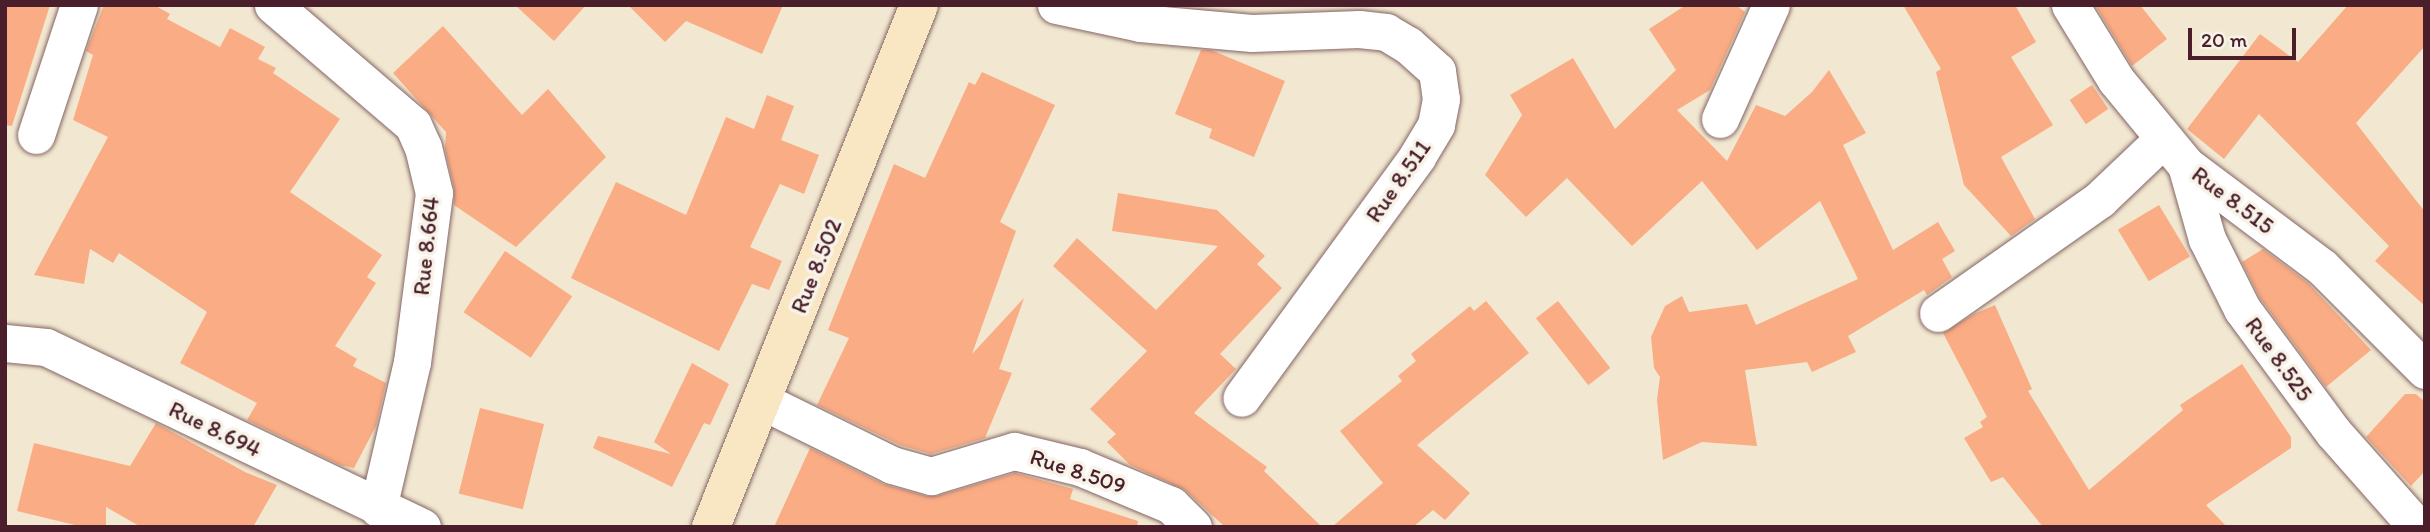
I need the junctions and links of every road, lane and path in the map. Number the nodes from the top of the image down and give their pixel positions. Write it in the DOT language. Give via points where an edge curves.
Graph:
graph roads {
  1 [pos="79,5"];
  2 [pos="273,5"];
  3 [pos="919,5"];
  4 [pos="1056,5"];
  5 [pos="1771,5"];
  6 [pos="2070,5"];
  7 [pos="1720,119"];
  8 [pos="36,135"];
  9 [pos="2175,152"];
  10 [pos="1938,313"];
  11 [pos="5,343"];
  12 [pos="2425,370"];
  13 [pos="1241,398"];
  14 [pos="762,401"];
  15 [pos="378,508"];
  16 [pos="422,527"];
  17 [pos="711,527"];
  18 [pos="1193,527"];
  19 [pos="2417,527"];
  1 -- 8 [label="street"];
  2 -- 15 [label="street, Rue 8.664" via="412,125 423,147 433,193 412,362"];
  3 -- 14 [label="main road, Rue 8.502"];
  4 -- 13 [label="street, Rue 8.511" via="1140,23 1252,33 1386,32 1437,71 1441,99 1436,125 1418,158"];
  5 -- 7 [label="street"];
  6 -- 9 [label="street, Rue 8.515" via="2116,80"];
  9 -- 10 [label="street"];
  9 -- 12 [label="street, Rue 8.515" via="2322,267"];
  9 -- 19 [label="street, Rue 8.525" via="2207,239 2242,309 2333,432"];
  11 -- 15 [label="street, Rue 8.694" via="46,347"];
  14 -- 17 [label="main road, Rue 8.502"];
  14 -- 18 [label="street, Rue 8.509" via="892,464 931,476 1014,451 1080,467 1171,505"];
  15 -- 16 [label="street, Rue 8.694"];
}
